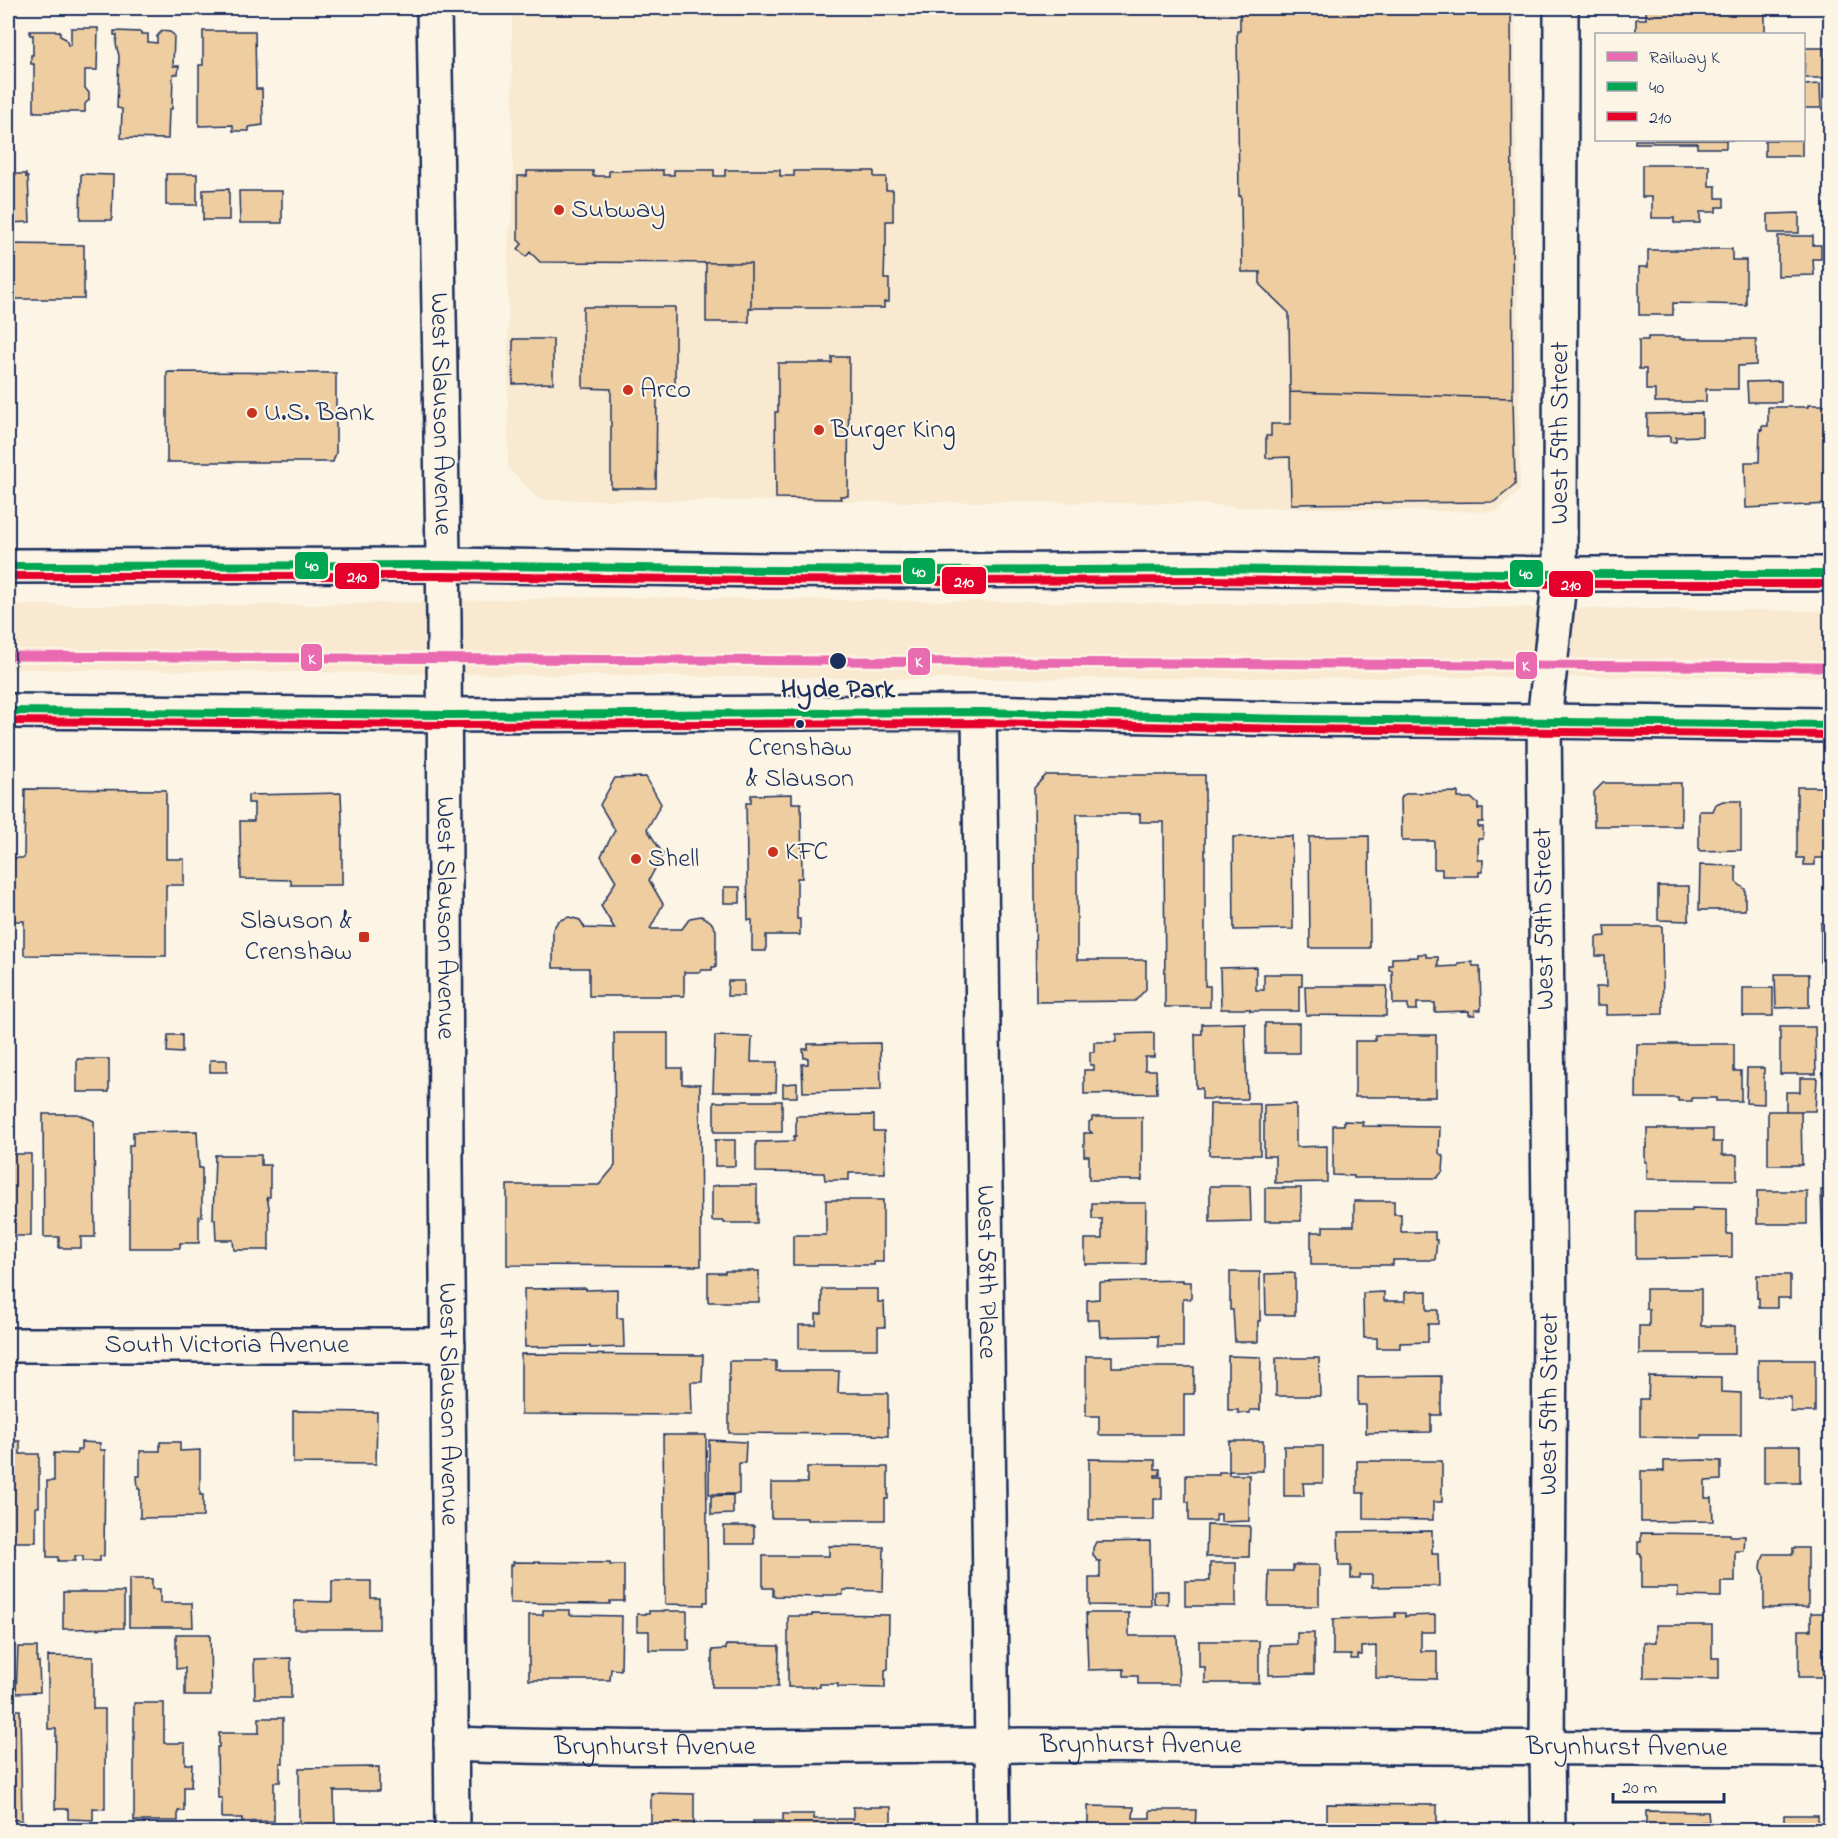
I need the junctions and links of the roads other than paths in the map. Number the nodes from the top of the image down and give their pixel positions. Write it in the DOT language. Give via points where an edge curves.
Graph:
graph roads {
  1 [pos="434,8"];
  2 [pos="1561,8"];
  3 [pos="444,565"];
  4 [pos="8,566"];
  5 [pos="1560,574"];
  6 [pos="1830,574"];
  7 [pos="8,711"];
  8 [pos="979,712"];
  9 [pos="444,715"];
  10 [pos="1544,720"];
  11 [pos="1830,725"];
  12 [pos="8,1345"];
  13 [pos="448,1345"];
  14 [pos="451,1744"];
  15 [pos="993,1745"];
  16 [pos="1547,1747"];
  17 [pos="1830,1749"];
  18 [pos="452,1830"];
  19 [pos="993,1830"];
  20 [pos="1548,1830"];
  1 -- 3 [label="main road, West Slauson Avenue"];
  2 -- 5 [label="main road, West 59th Street"];
  3 -- 4 [label="main road"];
  3 -- 5 [label="main road"];
  3 -- 9 [label="main road, West Slauson Avenue"];
  5 -- 6 [label="main road"];
  5 -- 10 [label="main road, West 59th Street"];
  7 -- 9 [label="main road"];
  8 -- 9 [label="main road"];
  8 -- 10 [label="main road"];
  8 -- 15 [label="main road, West 58th Place"];
  9 -- 13 [label="main road, West Slauson Avenue"];
  10 -- 11 [label="main road"];
  10 -- 16 [label="main road, West 59th Street" via="1550,1317"];
  12 -- 13 [label="main road, South Victoria Avenue"];
  13 -- 14 [label="main road, West Slauson Avenue"];
  14 -- 15 [label="main road, Brynhurst Avenue"];
  14 -- 18 [label="main road, West Slauson Avenue"];
  15 -- 16 [label="main road, Brynhurst Avenue"];
  15 -- 19 [label="main road, West 58th Place"];
  16 -- 17 [label="main road, Brynhurst Avenue"];
  16 -- 20 [label="main road, West 59th Street"];
}
